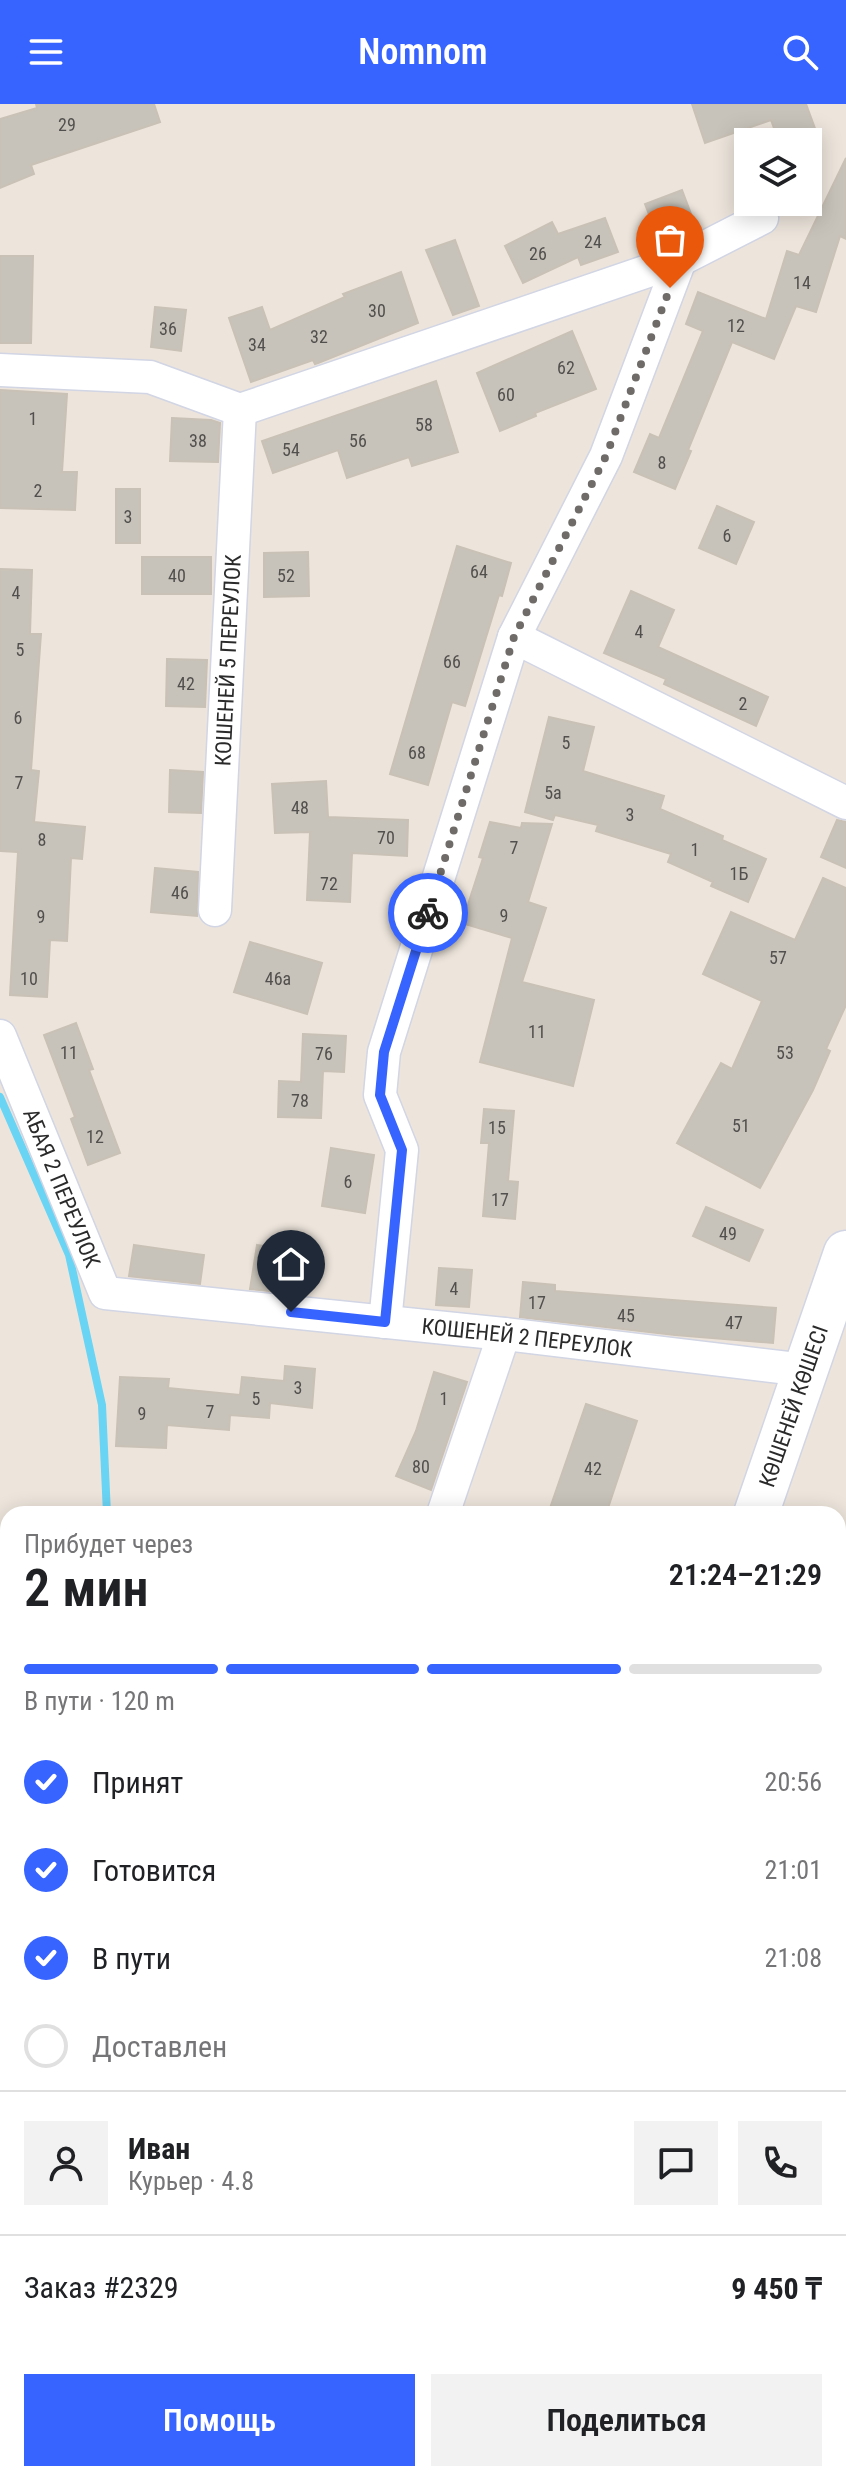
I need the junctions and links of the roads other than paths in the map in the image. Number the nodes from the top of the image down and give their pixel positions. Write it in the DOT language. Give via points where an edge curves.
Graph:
graph roads {
  1 [pos="762,218"];
  2 [pos="680,260"];
  3 [pos="0,370"];
  4 [pos="240,410"];
  5 [pos="514,637"];
  6 [pos="846,803"];
  7 [pos="215,910"];
  8 [pos="0,1036"];
  9 [pos="846,1253"];
  10 [pos="105,1293"];
  11 [pos="385,1322"];
  12 [pos="504,1334"];
  13 [pos="823,1349"];
  14 [pos="446,1506"];
  15 [pos="759,1506"];
  1 -- 2 [label="street"];
  2 -- 4 [label="street"];
  2 -- 5 [label="street" via="606,456"];
  3 -- 4 [label="street" via="150,377"];
  4 -- 7 [label="street, КОШЕНЕЙ 5 ПЕРЕУЛОК"];
  5 -- 6 [label="street"];
  5 -- 11 [label="street" via="384,1052 380,1095 402,1150"];
  8 -- 10 [label="street, АБАЯ 2 ПЕРЕУЛОК"];
  9 -- 13 [label="main road, КӨШЕНЕЙ КӨШЕСІ"];
  10 -- 11 [label="street, КОШЕНЕЙ 2 ПЕРЕУЛОК"];
  11 -- 12 [label="street, КОШЕНЕЙ 2 ПЕРЕУЛОК"];
  12 -- 13 [label="street, КОШЕНЕЙ 2 ПЕРЕУЛОК"];
  12 -- 14 [label="street"];
  13 -- 15 [label="main road, КӨШЕНЕЙ КӨШЕСІ"];
}
